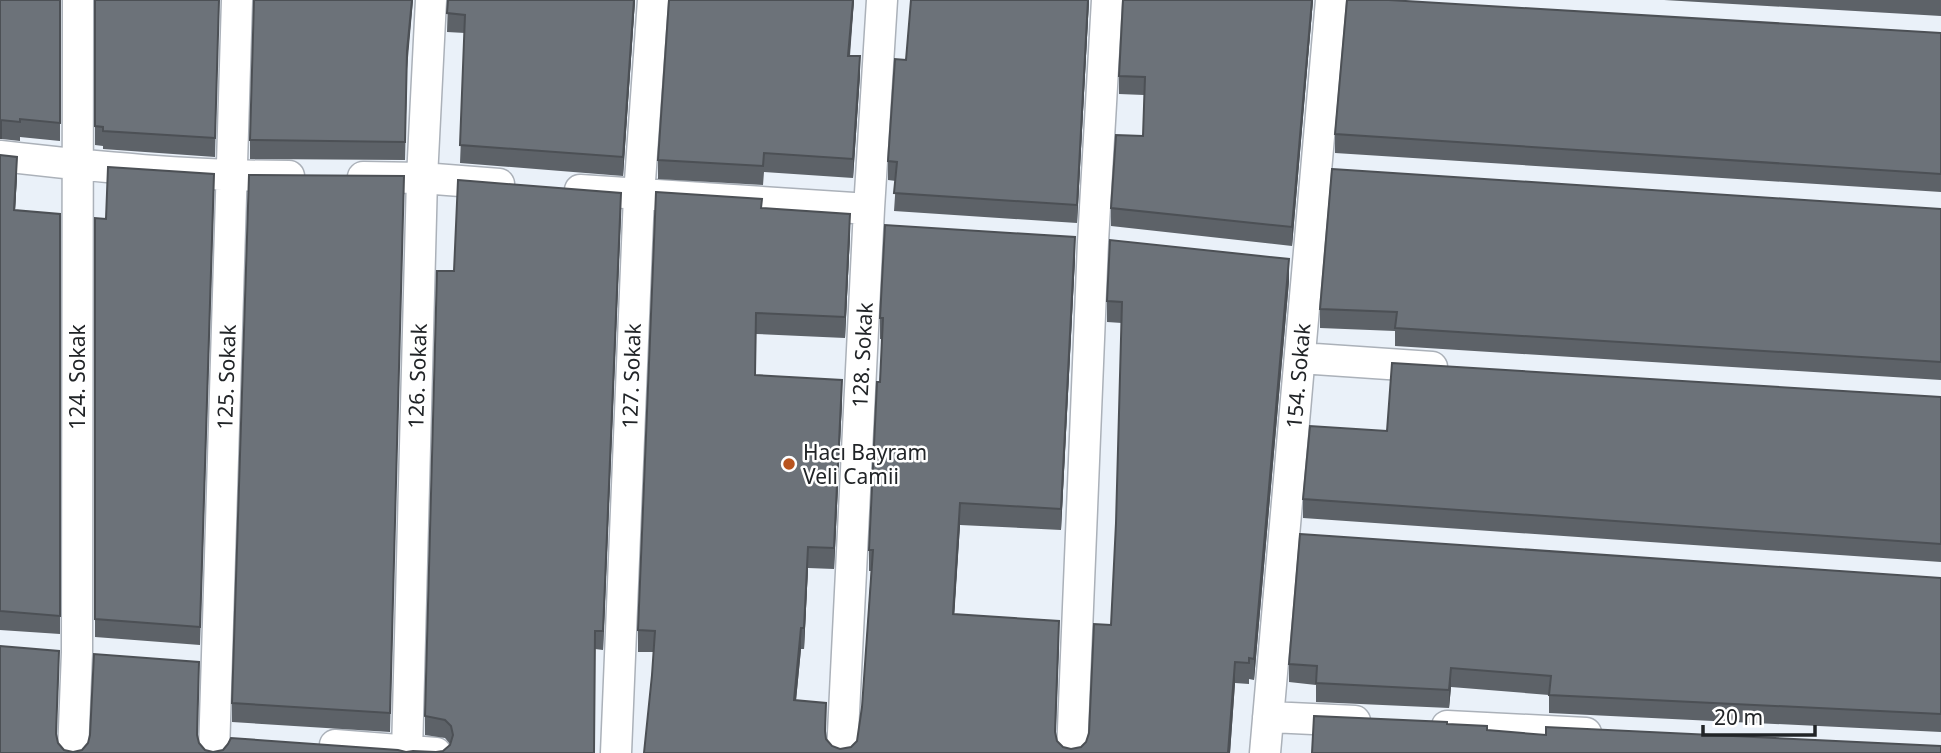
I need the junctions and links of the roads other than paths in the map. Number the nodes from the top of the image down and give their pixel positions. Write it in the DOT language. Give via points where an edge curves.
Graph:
graph roads {
  1 [pos="78,0"];
  2 [pos="237,0"];
  3 [pos="431,0"];
  4 [pos="653,0"];
  5 [pos="882,0"];
  6 [pos="1108,0"];
  7 [pos="1331,0"];
  8 [pos="0,156"];
  9 [pos="76,165"];
  10 [pos="233,176"];
  11 [pos="422,177"];
  12 [pos="639,195"];
  13 [pos="877,222"];
  14 [pos="1300,358"];
  15 [pos="1453,368"];
  16 [pos="1268,717"];
  17 [pos="1378,723"];
  18 [pos="1419,725"];
  19 [pos="1611,734"];
  20 [pos="223,743"];
  21 [pos="311,744"];
  22 [pos="417,752"];
  23 [pos="72,753"];
  24 [pos="616,753"];
  25 [pos="842,753"];
  26 [pos="1072,753"];
  27 [pos="1265,753"];
  1 -- 9 [label="street, 124. Sokak"];
  2 -- 10 [label="street, 125. Sokak"];
  3 -- 11 [label="street, 126. Sokak"];
  4 -- 12 [label="street, 127. Sokak"];
  5 -- 13 [label="street, 128. Sokak"];
  6 -- 26 [label="street"];
  7 -- 14 [label="street, 154. Sokak" via="1330,170 1294,263"];
  8 -- 9 [label="street"];
  9 -- 10 [label="street"];
  9 -- 23 [label="street, 124. Sokak" via="77,652"];
  10 -- 11 [label="street"];
  10 -- 20 [label="street, 125. Sokak" via="202,662"];
  11 -- 12 [label="street"];
  11 -- 22 [label="street, 126. Sokak"];
  12 -- 13 [label="street"];
  12 -- 24 [label="street, 127. Sokak"];
  13 -- 25 [label="street, 128. Sokak"];
  14 -- 15 [label="street"];
  14 -- 16 [label="street, 154. Sokak" via="1298,535"];
  16 -- 17 [label="street"];
  16 -- 27 [label="street, 154. Sokak"];
  18 -- 19 [label="street"];
  21 -- 22 [label="street"];
}
